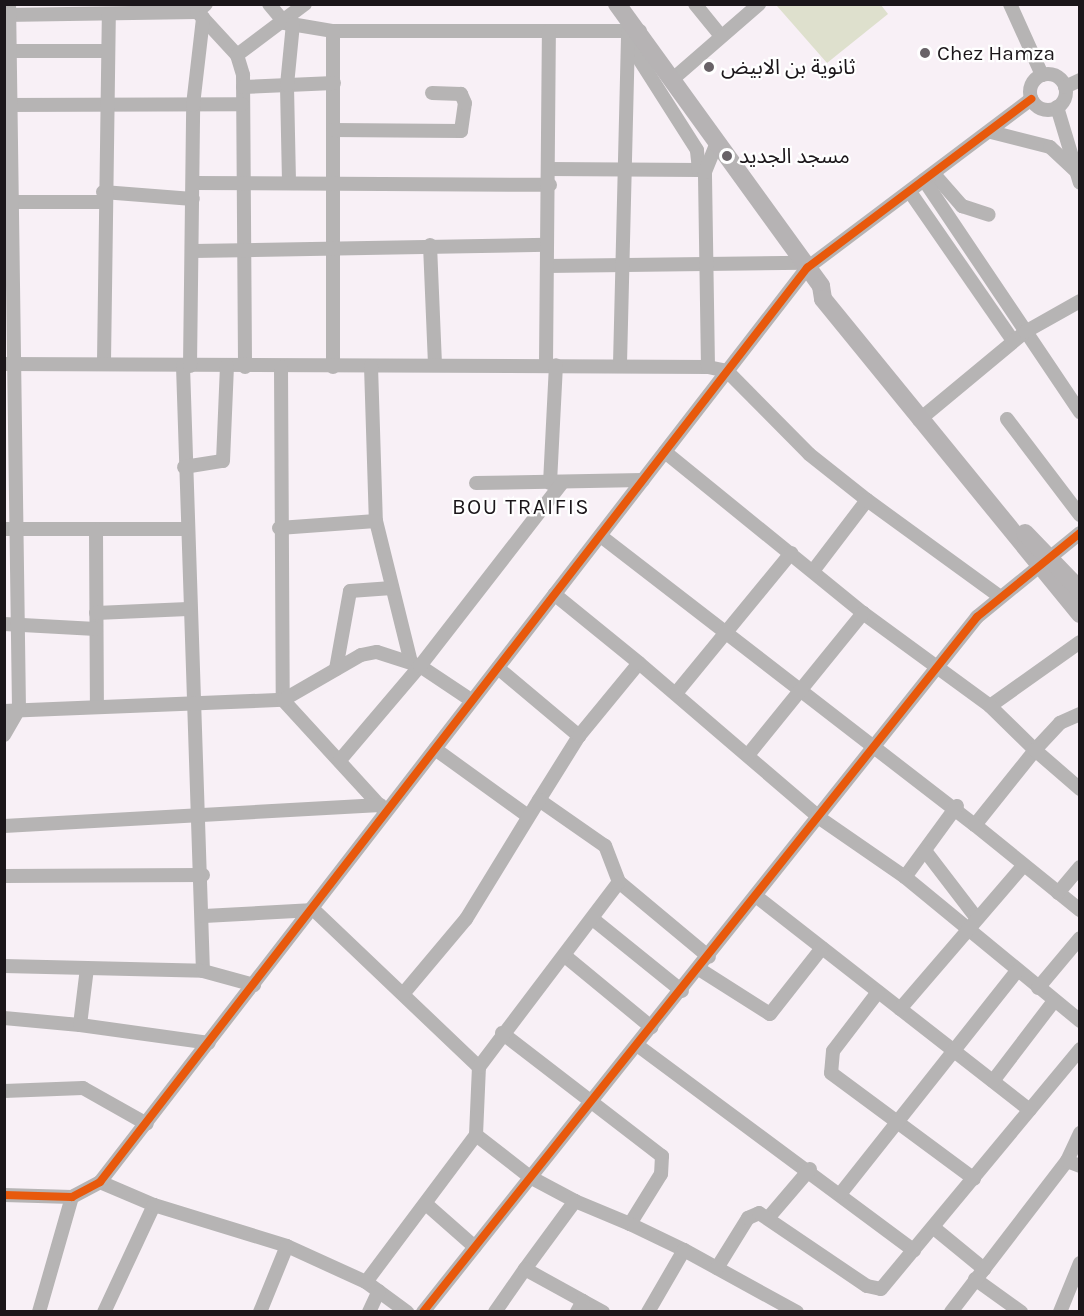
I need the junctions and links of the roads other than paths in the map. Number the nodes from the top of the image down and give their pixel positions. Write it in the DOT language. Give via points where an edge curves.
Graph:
graph roads {
  1 [pos="268,4"];
  2 [pos="305,4"];
  3 [pos="617,4"];
  4 [pos="695,4"];
  5 [pos="759,4"];
  6 [pos="1010,4"];
  7 [pos="199,10"];
  8 [pos="7,11"];
  9 [pos="110,14"];
  10 [pos="289,24"];
  11 [pos="631,26"];
  12 [pos="333,31"];
  13 [pos="549,31"];
  14 [pos="721,36"];
  15 [pos="8,51"];
  16 [pos="108,51"];
  17 [pos="237,55"];
  18 [pos="1042,75"];
  19 [pos="674,78"];
  20 [pos="1080,80"];
  21 [pos="333,83"];
  22 [pos="287,85"];
  23 [pos="243,87"];
  24 [pos="1065,87"];
  25 [pos="432,93"];
  26 [pos="1031,99"];
  27 [pos="242,104"];
  28 [pos="9,105"];
  29 [pos="106,105"];
  30 [pos="193,105"];
  31 [pos="1057,107"];
  32 [pos="333,130"];
  33 [pos="991,132"];
  34 [pos="717,142"];
  35 [pos="549,169"];
  36 [pos="626,169"];
  37 [pos="1077,176"];
  38 [pos="929,177"];
  39 [pos="289,182"];
  40 [pos="333,182"];
  41 [pos="193,183"];
  42 [pos="244,183"];
  43 [pos="550,185"];
  44 [pos="910,192"];
  45 [pos="103,197"];
  46 [pos="193,199"];
  47 [pos="9,202"];
  48 [pos="989,215"];
  49 [pos="430,245"];
  50 [pos="547,245"];
  51 [pos="332,246"];
  52 [pos="242,249"];
  53 [pos="9,251"];
  54 [pos="194,251"];
  55 [pos="625,262"];
  56 [pos="705,262"];
  57 [pos="547,266"];
  58 [pos="806,266"];
  59 [pos="1080,301"];
  60 [pos="10,306"];
  61 [pos="1025,332"];
  62 [pos="1013,341"];
  63 [pos="104,362"];
  64 [pos="10,364"];
  65 [pos="435,364"];
  66 [pos="551,364"];
  67 [pos="620,364"];
  68 [pos="187,366"];
  69 [pos="227,366"];
  70 [pos="371,366"];
  71 [pos="245,367"];
  72 [pos="281,367"];
  73 [pos="333,367"];
  74 [pos="708,368"];
  75 [pos="727,371"];
  76 [pos="1080,412"];
  77 [pos="923,417"];
  78 [pos="1007,419"];
  79 [pos="664,452"];
  80 [pos="184,467"];
  81 [pos="10,478"];
  82 [pos="643,480"];
  83 [pos="476,483"];
  84 [pos="556,483"];
  85 [pos="867,500"];
  86 [pos="1080,515"];
  87 [pos="375,521"];
  88 [pos="279,528"];
  89 [pos="11,529"];
  90 [pos="185,529"];
  91 [pos="96,530"];
  92 [pos="1080,533"];
  93 [pos="602,537"];
  94 [pos="792,553"];
  95 [pos="1044,560"];
  96 [pos="813,571"];
  97 [pos="392,588"];
  98 [pos="1080,590"];
  99 [pos="554,594"];
  100 [pos="999,596"];
  101 [pos="188,609"];
  102 [pos="863,612"];
  103 [pos="96,613"];
  104 [pos="1080,614"];
  105 [pos="11,624"];
  106 [pos="96,629"];
  107 [pos="724,630"];
  108 [pos="1080,642"];
  109 [pos="639,663"];
  110 [pos="415,664"];
  111 [pos="498,668"];
  112 [pos="336,669"];
  113 [pos="939,671"];
  114 [pos="798,689"];
  115 [pos="677,692"];
  116 [pos="192,700"];
  117 [pos="283,700"];
  118 [pos="471,700"];
  119 [pos="990,706"];
  120 [pos="97,707"];
  121 [pos="20,709"];
  122 [pos="4,711"];
  123 [pos="1080,714"];
  124 [pos="4,735"];
  125 [pos="579,736"];
  126 [pos="435,749"];
  127 [pos="877,749"];
  128 [pos="1035,750"];
  129 [pos="748,755"];
  130 [pos="340,760"];
  131 [pos="1080,789"];
  132 [pos="539,800"];
  133 [pos="957,806"];
  134 [pos="383,808"];
  135 [pos="528,816"];
  136 [pos="201,819"];
  137 [pos="821,819"];
  138 [pos="975,825"];
  139 [pos="4,826"];
  140 [pos="926,852"];
  141 [pos="1023,866"];
  142 [pos="1080,867"];
  143 [pos="203,875"];
  144 [pos="4,876"];
  145 [pos="905,877"];
  146 [pos="619,882"];
  147 [pos="1058,893"];
  148 [pos="757,897"];
  149 [pos="314,910"];
  150 [pos="1080,910"];
  151 [pos="204,916"];
  152 [pos="975,916"];
  153 [pos="594,920"];
  154 [pos="964,928"];
  155 [pos="1080,938"];
  156 [pos="822,948"];
  157 [pos="565,956"];
  158 [pos="709,957"];
  159 [pos="4,966"];
  160 [pos="87,968"];
  161 [pos="699,969"];
  162 [pos="203,971"];
  163 [pos="1017,971"];
  164 [pos="254,985"];
  165 [pos="1038,988"];
  166 [pos="682,991"];
  167 [pos="878,992"];
  168 [pos="404,993"];
  169 [pos="1054,1001"];
  170 [pos="900,1008"];
  171 [pos="4,1018"];
  172 [pos="1080,1021"];
  173 [pos="80,1025"];
  174 [pos="651,1027"];
  175 [pos="502,1033"];
  176 [pos="209,1043"];
  177 [pos="638,1045"];
  178 [pos="1080,1049"];
  179 [pos="953,1050"];
  180 [pos="478,1067"];
  181 [pos="993,1081"];
  182 [pos="4,1090"];
  183 [pos="590,1100"];
  184 [pos="1030,1110"];
  185 [pos="894,1122"];
  186 [pos="147,1124"];
  187 [pos="1080,1133"];
  188 [pos="476,1135"];
  189 [pos="1073,1163"];
  190 [pos="810,1169"];
  191 [pos="530,1177"];
  192 [pos="974,1179"];
  193 [pos="100,1182"];
  194 [pos="841,1193"];
  195 [pos="4,1195"];
  196 [pos="79,1195"];
  197 [pos="575,1201"];
  198 [pos="154,1204"];
  199 [pos="426,1204"];
  200 [pos="769,1217"];
  201 [pos="630,1224"];
  202 [pos="934,1228"];
  203 [pos="287,1246"];
  204 [pos="475,1247"];
  205 [pos="684,1250"];
  206 [pos="914,1251"];
  207 [pos="1080,1263"];
  208 [pos="717,1268"];
  209 [pos="525,1269"];
  210 [pos="979,1274"];
  211 [pos="366,1282"];
  212 [pos="379,1291"];
  213 [pos="773,1305"];
  214 [pos="580,1306"];
  215 [pos="39,1311"];
  216 [pos="104,1311"];
  217 [pos="260,1311"];
  218 [pos="369,1311"];
  219 [pos="407,1311"];
  220 [pos="423,1311"];
  221 [pos="495,1311"];
  222 [pos="603,1311"];
  223 [pos="648,1311"];
  224 [pos="797,1311"];
  225 [pos="951,1311"];
  226 [pos="1021,1311"];
  227 [pos="1060,1311"];
  1 -- 10 [label="street"];
  2 -- 10 [label="street"];
  3 -- 11 [label="street"];
  4 -- 14 [label="street"];
  5 -- 14 [label="street"];
  6 -- 18 [label="street"];
  7 -- 9 [label="street"];
  7 -- 17 [label="street"];
  7 -- 30 [label="street"];
  8 -- 9 [label="street"];
  8 -- 15 [label="street"];
  9 -- 16 [label="street"];
  10 -- 12 [label="street"];
  10 -- 17 [label="street"];
  10 -- 22 [label="street"];
  11 -- 13 [label="street"];
  11 -- 19 [label="street"];
  11 -- 36 [label="street"];
  11 -- 36 [label="street" via="697,150 700,167"];
  12 -- 13 [label="street"];
  12 -- 21 [label="street"];
  13 -- 35 [label="street"];
  14 -- 19 [label="street"];
  15 -- 16 [label="street"];
  15 -- 28 [label="street"];
  16 -- 29 [label="street"];
  17 -- 23 [label="street"];
  18 -- 24 [label="street" via="1058,77"];
  18 -- 26 [label="street" via="1033,82"];
  19 -- 34 [label="street"];
  20 -- 24 [label="street"];
  21 -- 22 [label="street"];
  21 -- 32 [label="street"];
  22 -- 23 [label="street"];
  22 -- 39 [label="street"];
  23 -- 27 [label="street"];
  24 -- 31 [label="street"];
  25 -- 32 [label="street" via="461,94 461,131"];
  26 -- 31 [label="street" via="1039,107"];
  26 -- 33 [label="street"];
  27 -- 30 [label="street"];
  27 -- 42 [label="street"];
  28 -- 29 [label="street"];
  28 -- 47 [label="street"];
  29 -- 30 [label="street"];
  29 -- 45 [label="street"];
  30 -- 41 [label="street"];
  31 -- 37 [label="street"];
  32 -- 40 [label="street"];
  33 -- 37 [label="street" via="1050,147"];
  33 -- 38 [label="street"];
  34 -- 56 [label="street" via="705,172"];
  34 -- 58 [label="street"];
  35 -- 36 [label="street"];
  35 -- 43 [label="street"];
  36 -- 55 [label="street"];
  38 -- 44 [label="street"];
  38 -- 48 [label="street" via="962,206"];
  38 -- 61 [label="street"];
  39 -- 40 [label="street"];
  39 -- 42 [label="street"];
  40 -- 43 [label="street"];
  40 -- 51 [label="street"];
  41 -- 42 [label="street"];
  41 -- 46 [label="street"];
  42 -- 52 [label="street"];
  43 -- 50 [label="street"];
  44 -- 58 [label="street"];
  44 -- 62 [label="street"];
  45 -- 46 [label="street"];
  45 -- 47 [label="street"];
  45 -- 63 [label="street"];
  46 -- 54 [label="street"];
  47 -- 53 [label="street"];
  49 -- 50 [label="street"];
  49 -- 51 [label="street"];
  49 -- 65 [label="street"];
  50 -- 57 [label="street"];
  51 -- 52 [label="street"];
  51 -- 73 [label="street"];
  52 -- 54 [label="street"];
  52 -- 71 [label="street"];
  53 -- 60 [label="street"];
  54 -- 68 [label="street"];
  55 -- 56 [label="street"];
  55 -- 57 [label="street"];
  55 -- 67 [label="street"];
  56 -- 58 [label="street"];
  56 -- 74 [label="street"];
  57 -- 66 [label="street"];
  58 -- 75 [label="street"];
  58 -- 77 [label="street" via="821,286 831,291"];
  59 -- 61 [label="street"];
  60 -- 64 [label="street"];
  61 -- 62 [label="street"];
  61 -- 76 [label="street"];
  62 -- 77 [label="street"];
  63 -- 64 [label="street"];
  63 -- 68 [label="street"];
  64 -- 81 [label="street"];
  65 -- 66 [label="street"];
  65 -- 70 [label="street"];
  66 -- 67 [label="street"];
  66 -- 84 [label="street"];
  67 -- 74 [label="street"];
  68 -- 69 [label="street"];
  68 -- 80 [label="street"];
  69 -- 71 [label="street"];
  69 -- 80 [label="street" via="223,461"];
  70 -- 73 [label="street"];
  70 -- 87 [label="street"];
  71 -- 72 [label="street"];
  72 -- 73 [label="street"];
  72 -- 88 [label="street"];
  74 -- 75 [label="street"];
  75 -- 79 [label="street"];
  75 -- 85 [label="street" via="809,454"];
  77 -- 95 [label="street"];
  78 -- 86 [label="street"];
  79 -- 82 [label="street"];
  79 -- 94 [label="street"];
  80 -- 90 [label="street"];
  81 -- 89 [label="street"];
  82 -- 84 [label="street"];
  82 -- 93 [label="street"];
  83 -- 84 [label="street"];
  84 -- 110 [label="street"];
  85 -- 96 [label="street"];
  85 -- 100 [label="street"];
  87 -- 88 [label="street"];
  87 -- 97 [label="street"];
  88 -- 117 [label="street"];
  89 -- 91 [label="street"];
  89 -- 105 [label="street"];
  90 -- 91 [label="street"];
  90 -- 101 [label="street"];
  91 -- 103 [label="street"];
  92 -- 95 [label="street"];
  93 -- 99 [label="street"];
  93 -- 107 [label="street"];
  94 -- 96 [label="street"];
  94 -- 107 [label="street"];
  95 -- 98 [label="street"];
  95 -- 100 [label="street"];
  95 -- 104 [label="street"];
  96 -- 102 [label="street"];
  97 -- 110 [label="street"];
  97 -- 112 [label="street" via="350,591"];
  99 -- 109 [label="street"];
  99 -- 111 [label="street"];
  100 -- 113 [label="street"];
  101 -- 103 [label="street"];
  101 -- 116 [label="street"];
  102 -- 113 [label="street"];
  102 -- 114 [label="street"];
  103 -- 106 [label="street"];
  105 -- 106 [label="street"];
  105 -- 121 [label="street"];
  106 -- 120 [label="street"];
  107 -- 114 [label="street"];
  107 -- 115 [label="street"];
  108 -- 119 [label="street"];
  109 -- 115 [label="street"];
  109 -- 125 [label="street"];
  110 -- 112 [label="street" via="370,652"];
  110 -- 118 [label="street"];
  110 -- 130 [label="street"];
  111 -- 118 [label="street"];
  111 -- 125 [label="street"];
  112 -- 117 [label="street"];
  113 -- 119 [label="street"];
  113 -- 127 [label="street"];
  114 -- 127 [label="street"];
  114 -- 129 [label="street"];
  115 -- 129 [label="street"];
  116 -- 117 [label="street"];
  116 -- 120 [label="street"];
  116 -- 136 [label="street"];
  117 -- 130 [label="street"];
  118 -- 126 [label="street"];
  119 -- 128 [label="street"];
  120 -- 121 [label="street"];
  121 -- 122 [label="street"];
  121 -- 124 [label="street"];
  123 -- 128 [label="street" via="1060,723"];
  125 -- 132 [label="street"];
  126 -- 134 [label="street"];
  126 -- 135 [label="street"];
  127 -- 133 [label="street"];
  127 -- 137 [label="street"];
  128 -- 131 [label="street"];
  128 -- 138 [label="street"];
  129 -- 137 [label="street"];
  130 -- 134 [label="street"];
  132 -- 135 [label="street"];
  132 -- 146 [label="street" via="596,836"];
  133 -- 138 [label="street"];
  133 -- 140 [label="street"];
  134 -- 136 [label="street"];
  134 -- 149 [label="street"];
  135 -- 168 [label="street" via="466,919"];
  136 -- 139 [label="street"];
  136 -- 143 [label="street"];
  137 -- 145 [label="street"];
  137 -- 148 [label="street"];
  138 -- 141 [label="street"];
  140 -- 145 [label="street"];
  140 -- 152 [label="street"];
  141 -- 147 [label="street"];
  141 -- 152 [label="street"];
  142 -- 147 [label="street"];
  143 -- 144 [label="street"];
  143 -- 151 [label="street"];
  145 -- 154 [label="street"];
  146 -- 153 [label="street"];
  146 -- 158 [label="street"];
  147 -- 150 [label="street"];
  148 -- 156 [label="street"];
  148 -- 158 [label="street"];
  149 -- 151 [label="street"];
  149 -- 164 [label="street"];
  149 -- 168 [label="street"];
  151 -- 162 [label="street"];
  152 -- 154 [label="street"];
  153 -- 157 [label="street"];
  153 -- 166 [label="street"];
  154 -- 163 [label="street"];
  154 -- 170 [label="street"];
  155 -- 165 [label="street"];
  156 -- 161 [label="street" via="770,1014"];
  156 -- 167 [label="street"];
  157 -- 174 [label="street"];
  157 -- 175 [label="street"];
  158 -- 161 [label="street"];
  159 -- 160 [label="street"];
  160 -- 162 [label="street"];
  160 -- 173 [label="street"];
  161 -- 166 [label="street"];
  162 -- 164 [label="street"];
  163 -- 165 [label="street"];
  163 -- 179 [label="street"];
  164 -- 176 [label="street"];
  165 -- 169 [label="street"];
  166 -- 174 [label="street"];
  167 -- 170 [label="street"];
  167 -- 185 [label="street" via="832,1051 828,1065"];
  168 -- 180 [label="street"];
  169 -- 172 [label="street"];
  169 -- 181 [label="street"];
  170 -- 179 [label="street"];
  171 -- 173 [label="street"];
  173 -- 176 [label="street"];
  174 -- 177 [label="street"];
  175 -- 180 [label="street"];
  175 -- 183 [label="street"];
  176 -- 186 [label="street"];
  177 -- 183 [label="street"];
  177 -- 190 [label="street"];
  178 -- 184 [label="street"];
  179 -- 181 [label="street"];
  179 -- 185 [label="street"];
  180 -- 188 [label="street"];
  181 -- 184 [label="street"];
  182 -- 186 [label="street" via="83,1088"];
  183 -- 191 [label="street"];
  183 -- 201 [label="street" via="662,1156 661,1174"];
  184 -- 192 [label="street"];
  185 -- 192 [label="street"];
  185 -- 194 [label="street"];
  186 -- 193 [label="street"];
  187 -- 189 [label="street"];
  188 -- 191 [label="street"];
  188 -- 199 [label="street"];
  189 -- 210 [label="street"];
  190 -- 194 [label="street"];
  190 -- 200 [label="street"];
  191 -- 197 [label="street"];
  191 -- 204 [label="street"];
  192 -- 202 [label="street"];
  193 -- 196 [label="street"];
  193 -- 198 [label="street"];
  194 -- 206 [label="street"];
  195 -- 196 [label="street"];
  196 -- 215 [label="street"];
  197 -- 201 [label="street"];
  197 -- 209 [label="street"];
  198 -- 203 [label="street"];
  198 -- 216 [label="street"];
  199 -- 204 [label="street"];
  199 -- 211 [label="street"];
  200 -- 206 [label="street" via="875,1290 887,1285"];
  200 -- 208 [label="street" via="759,1213 748,1218"];
  201 -- 205 [label="street"];
  202 -- 206 [label="street"];
  202 -- 210 [label="street"];
  203 -- 211 [label="street"];
  203 -- 217 [label="street"];
  204 -- 220 [label="street"];
  205 -- 208 [label="street"];
  205 -- 223 [label="street"];
  207 -- 227 [label="street"];
  208 -- 213 [label="street"];
  209 -- 214 [label="street"];
  209 -- 221 [label="street"];
  210 -- 225 [label="street"];
  210 -- 226 [label="street"];
  211 -- 212 [label="street"];
  212 -- 218 [label="street"];
  212 -- 219 [label="street"];
  213 -- 224 [label="street"];
  214 -- 222 [label="street"];
}
